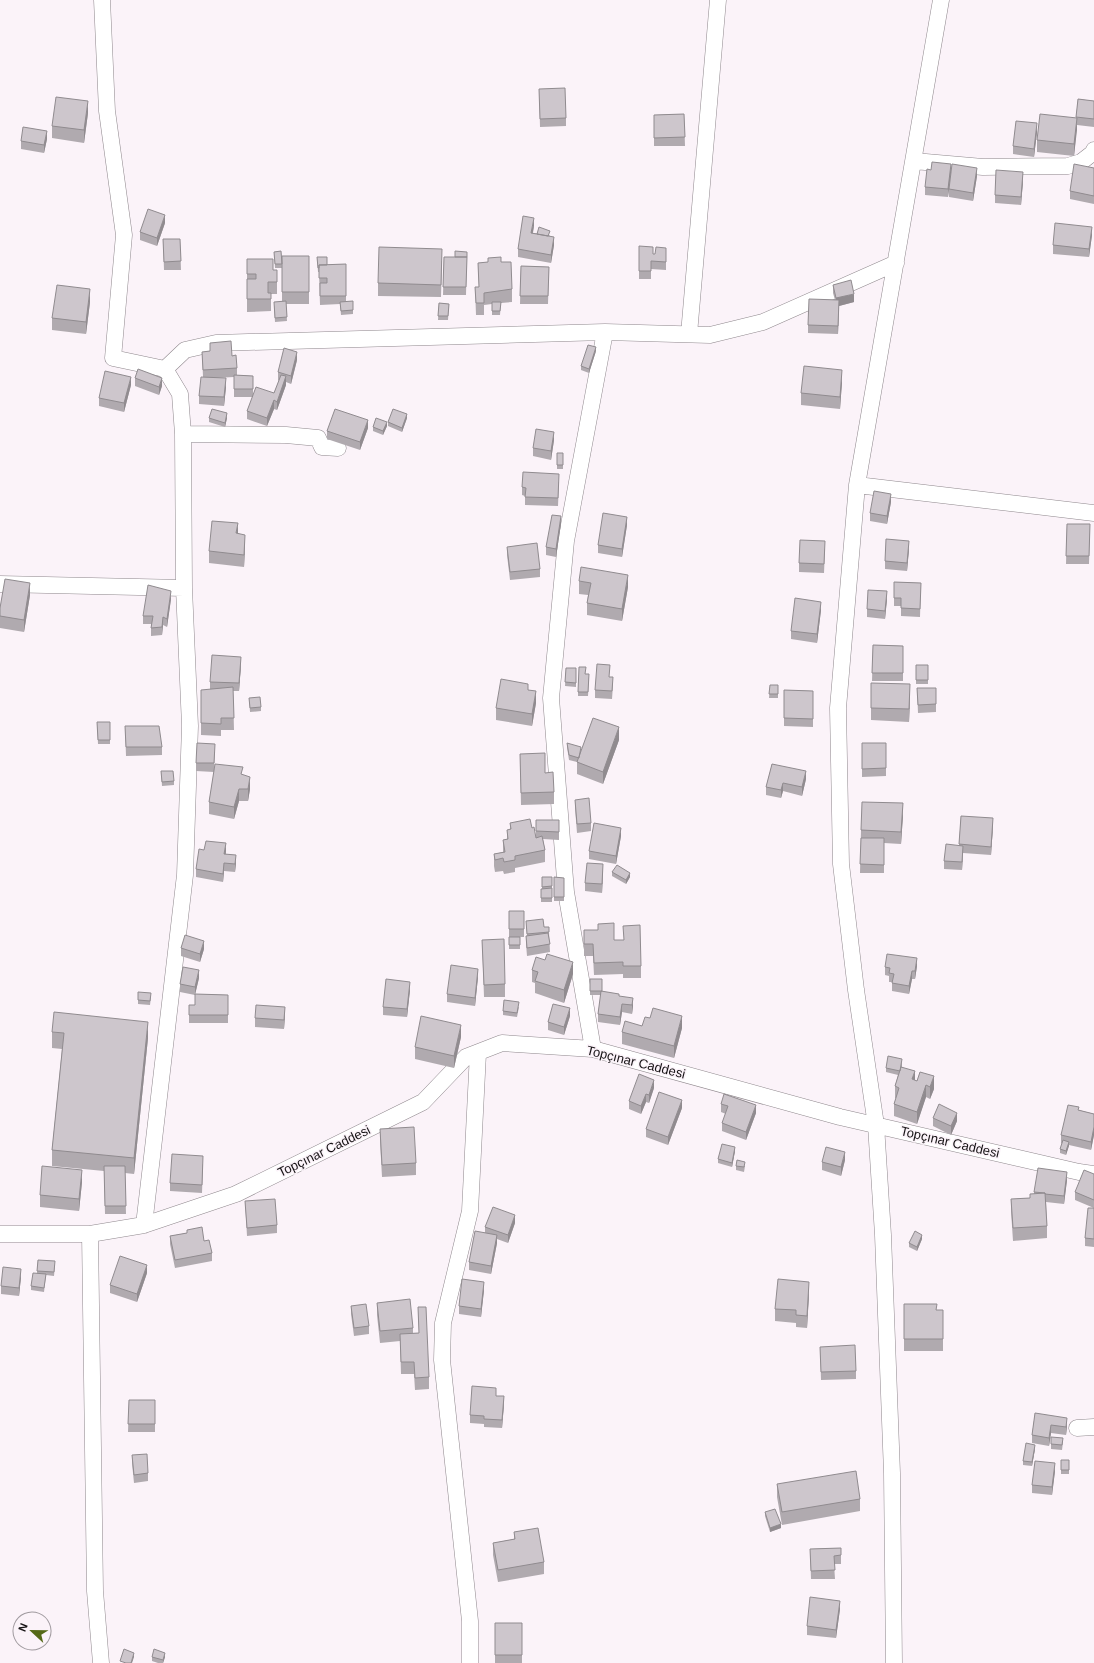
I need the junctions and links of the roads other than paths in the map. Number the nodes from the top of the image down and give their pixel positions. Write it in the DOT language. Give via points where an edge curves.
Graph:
graph roads {
  1 [pos="102,0"];
  2 [pos="718,0"];
  3 [pos="941,0"];
  4 [pos="1094,150"];
  5 [pos="914,161"];
  6 [pos="896,262"];
  7 [pos="605,332"];
  8 [pos="689,334"];
  9 [pos="165,369"];
  10 [pos="183,434"];
  11 [pos="338,448"];
  12 [pos="857,485"];
  13 [pos="1094,513"];
  14 [pos="0,584"];
  15 [pos="184,588"];
  16 [pos="593,1049"];
  17 [pos="478,1052"];
  18 [pos="876,1126"];
  19 [pos="1094,1174"];
  20 [pos="144,1225"];
  21 [pos="0,1234"];
  22 [pos="90,1234"];
  23 [pos="1094,1427"];
  24 [pos="1077,1428"];
  25 [pos="101,1663"];
  26 [pos="470,1663"];
  27 [pos="894,1663"];
  1 -- 9 [label="street" via="108,111 124,235 113,358"];
  2 -- 8 [label="street"];
  3 -- 5 [label="street"];
  4 -- 5 [label="street" via="1081,162 1068,166 983,167"];
  5 -- 6 [label="street"];
  6 -- 8 [label="street" via="763,322 710,335"];
  6 -- 12 [label="street"];
  7 -- 8 [label="street"];
  7 -- 9 [label="street" via="216,343 185,350"];
  7 -- 16 [label="street" via="566,541 551,698 566,892"];
  9 -- 10 [label="street" via="180,394"];
  10 -- 11 [label="street" via="286,435 318,438 322,447"];
  10 -- 15 [label="street"];
  12 -- 13 [label="street"];
  12 -- 18 [label="street" via="838,708 841,864"];
  14 -- 15 [label="street"];
  15 -- 20 [label="street" via="190,726 185,875"];
  16 -- 17 [label="street, Topçınar Caddesi" via="502,1043"];
  16 -- 18 [label="street, Topçınar Caddesi"];
  17 -- 20 [label="street, Topçınar Caddesi" via="466,1057 423,1102 236,1194"];
  17 -- 26 [label="street" via="470,1211 442,1323 442,1360 470,1621"];
  18 -- 19 [label="street, Topçınar Caddesi"];
  18 -- 27 [label="street" via="884,1235"];
  20 -- 22 [label="street, Topçınar Caddesi"];
  21 -- 22 [label="street, Topçınar Caddesi"];
  22 -- 25 [label="street" via="95,1591"];
  23 -- 24 [label="street"];
}
